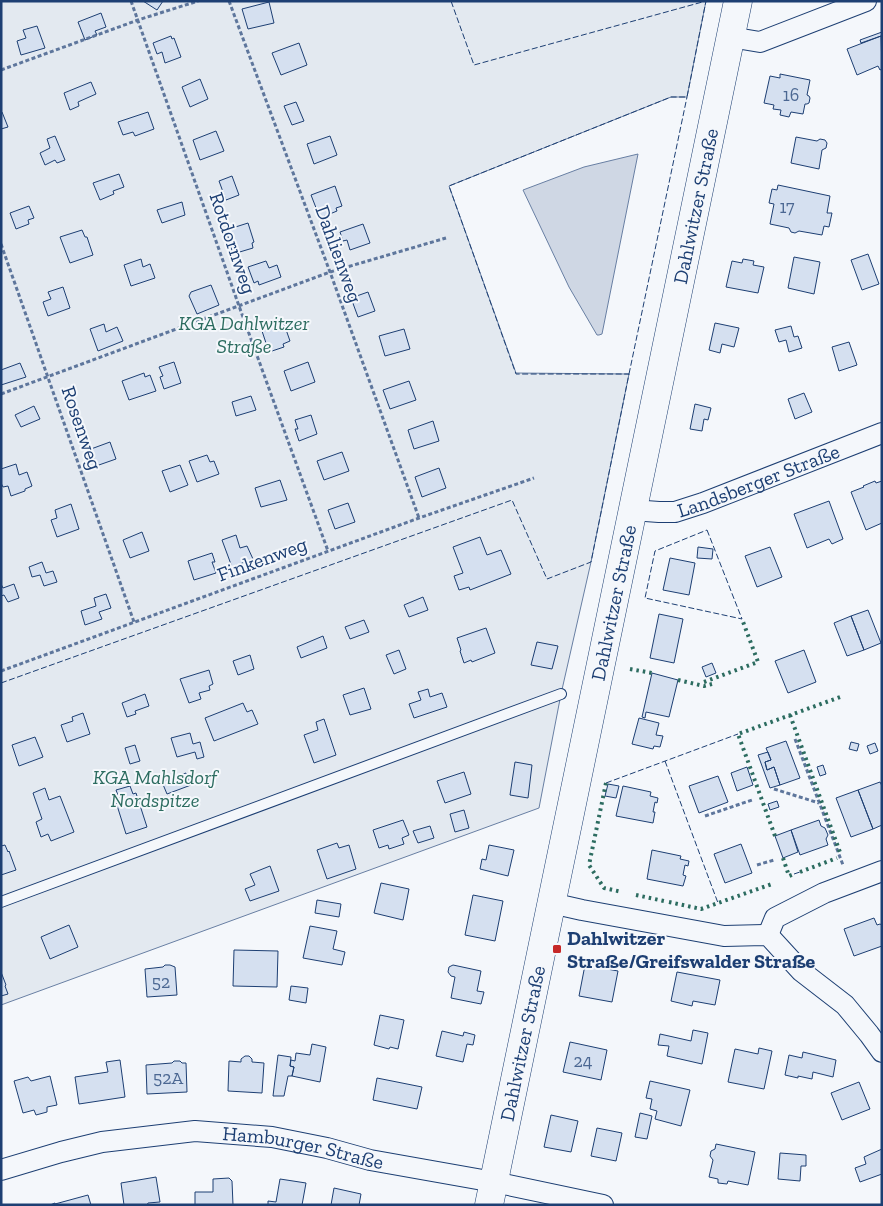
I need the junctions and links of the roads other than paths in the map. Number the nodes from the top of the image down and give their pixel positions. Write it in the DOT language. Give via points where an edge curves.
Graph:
graph roads {
  1 [pos="738,1"];
  2 [pos="866,1"];
  3 [pos="730,37"];
  4 [pos="882,433"];
  5 [pos="632,510"];
  6 [pos="561,694"];
  7 [pos="882,871"];
  8 [pos="1,902"];
  9 [pos="551,903"];
  10 [pos="768,935"];
  11 [pos="882,1052"];
  12 [pos="1,1170"];
  13 [pos="491,1194"];
  14 [pos="603,1205"];
  1 -- 3 [label="main road, Dahlwitzer Straße"];
  2 -- 3 [label="street" via="760,42"];
  3 -- 5 [label="main road, Dahlwitzer Straße"];
  4 -- 5 [label="street, Landsberger Straße" via="675,512"];
  5 -- 9 [label="main road, Dahlwitzer Straße"];
  6 -- 8 [label="lane"];
  7 -- 10 [label="street" via="824,893 775,918"];
  9 -- 10 [label="street" via="724,936"];
  9 -- 13 [label="main road, Dahlwitzer Straße"];
  10 -- 11 [label="street" via="801,971 845,1006"];
  12 -- 13 [label="street, Hamburger Straße" via="102,1142 195,1132 272,1137 327,1148"];
  13 -- 14 [label="street, Hamburger Straße"];
}
